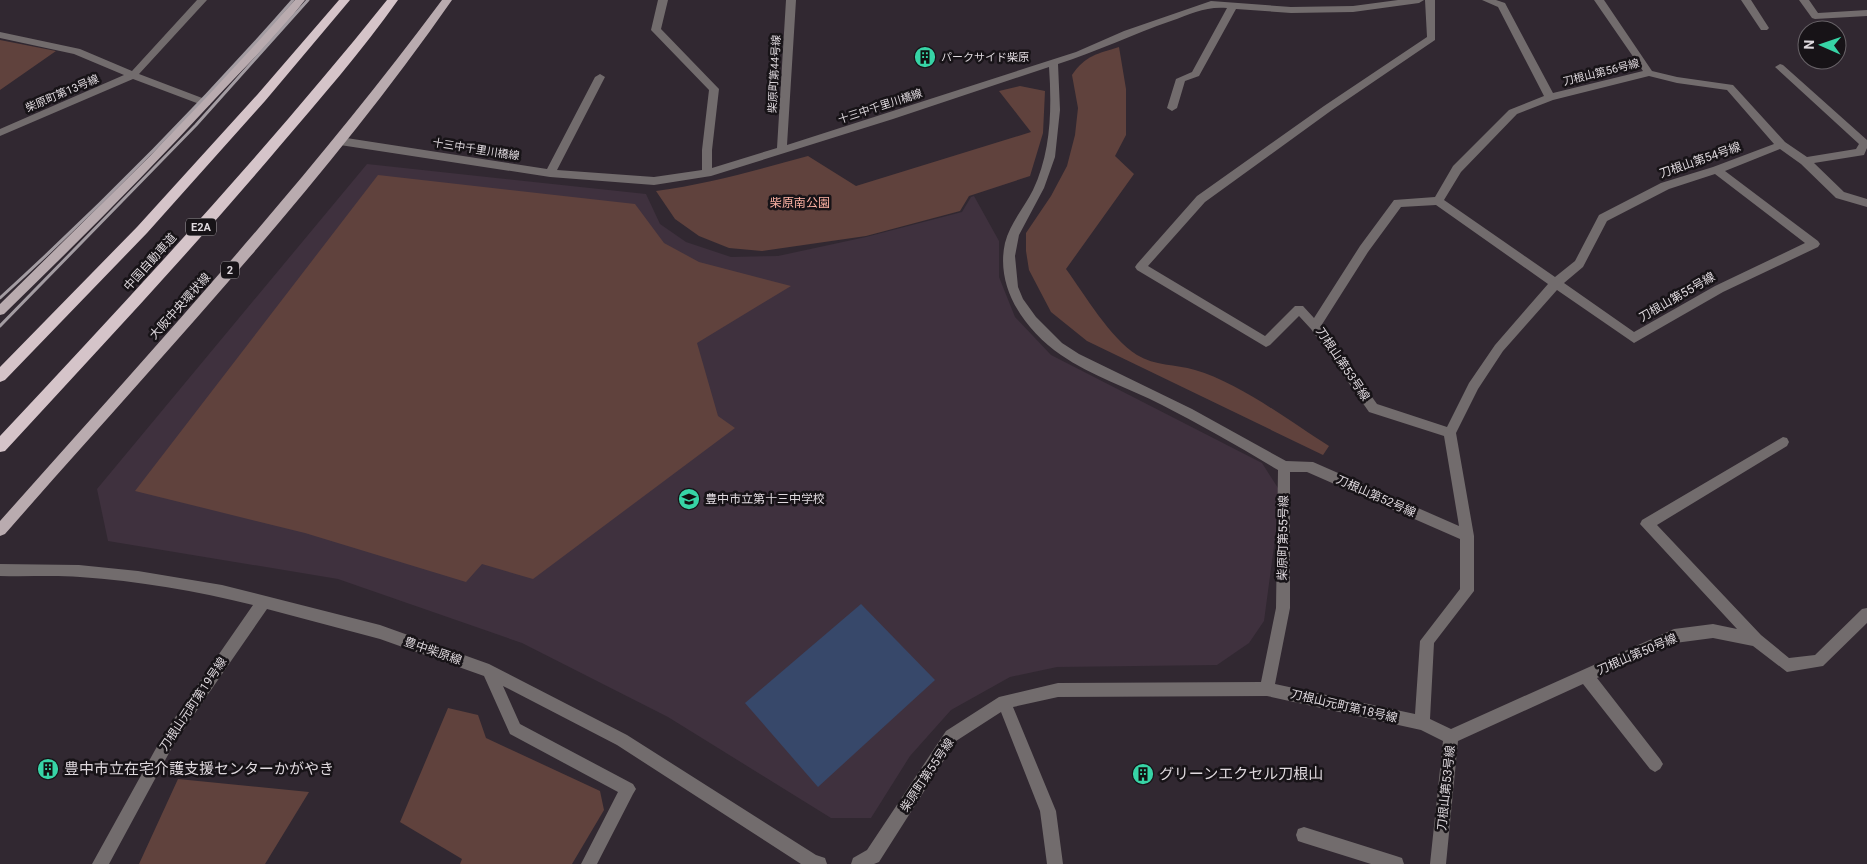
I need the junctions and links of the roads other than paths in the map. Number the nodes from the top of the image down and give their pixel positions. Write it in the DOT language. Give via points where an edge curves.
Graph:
graph roads {
  1 [pos="202,0"];
  2 [pos="300,0"];
  3 [pos="345,0"];
  4 [pos="393,0"];
  5 [pos="447,0"];
  6 [pos="663,0"];
  7 [pos="791,0"];
  8 [pos="1419,0"];
  9 [pos="1430,0"];
  10 [pos="1487,0"];
  11 [pos="1600,0"];
  12 [pos="1746,0"];
  13 [pos="1804,0"];
  14 [pos="1211,2"];
  15 [pos="1393,2"];
  16 [pos="1250,3"];
  17 [pos="1233,6"];
  18 [pos="1867,14"];
  19 [pos="1764,28"];
  20 [pos="0,34"];
  21 [pos="1054,62"];
  22 [pos="1780,67"];
  23 [pos="1648,73"];
  24 [pos="134,76"];
  25 [pos="600,77"];
  26 [pos="1550,97"];
  27 [pos="206,103"];
  28 [pos="1172,108"];
  29 [pos="0,133"];
  30 [pos="340,140"];
  31 [pos="1781,146"];
  32 [pos="782,149"];
  33 [pos="1805,161"];
  34 [pos="1717,170"];
  35 [pos="550,172"];
  36 [pos="707,173"];
  37 [pos="1438,201"];
  38 [pos="1867,203"];
  39 [pos="1555,284"];
  40 [pos="0,310"];
  41 [pos="1315,326"];
  42 [pos="0,376"];
  43 [pos="1450,434"];
  44 [pos="1783,442"];
  45 [pos="0,446"];
  46 [pos="1284,467"];
  47 [pos="0,530"];
  48 [pos="1467,536"];
  49 [pos="0,570"];
  50 [pos="264,601"];
  51 [pos="1867,614"];
  52 [pos="1756,640"];
  53 [pos="489,671"];
  54 [pos="1586,676"];
  55 [pos="1267,689"];
  56 [pos="1004,702"];
  57 [pos="1422,724"];
  58 [pos="1451,737"];
  59 [pos="1655,764"];
  60 [pos="1304,835"];
  61 [pos="100,864"];
  62 [pos="589,864"];
  63 [pos="819,864"];
  64 [pos="859,864"];
  65 [pos="1055,864"];
  66 [pos="1396,864"];
  67 [pos="1438,864"];
  1 -- 24 [label="street"];
  2 -- 27 [label="main road"];
  3 -- 42 [label="highway" via="142,230"];
  4 -- 45 [label="highway, 中国自動車道 / E2A" via="290,126 187,243"];
  5 -- 30 [label="main road, 大阪中央環状線 / 2"];
  6 -- 36 [label="street" via="656,30 714,89"];
  7 -- 32 [label="street, 柴原町第44号線"];
  8 -- 15 [label="street, 十三中千里川橋線"];
  9 -- 41 [label="street" via="1432,38 1328,108 1202,200 1141,267 1266,342 1299,309"];
  10 -- 26 [label="street" via="1502,5"];
  11 -- 23 [label="street"];
  12 -- 19 [label="street"];
  13 -- 18 [label="street" via="1815,16"];
  14 -- 17 [label="street, 十三中千里川橋線"];
  14 -- 21 [label="street, 十三中千里川橋線"];
  15 -- 16 [label="street, 十三中千里川橋線" via="1353,9 1291,10"];
  16 -- 17 [label="street, 十三中千里川橋線"];
  17 -- 28 [label="street" via="1196,74 1181,79"];
  20 -- 24 [label="street" via="77,51"];
  21 -- 32 [label="street, 十三中千里川橋線"];
  21 -- 46 [label="street" via="1053,149 1039,188 1011,241 1008,266 1017,300 1063,350 1244,442"];
  22 -- 33 [label="street" via="1864,143 1860,152"];
  23 -- 26 [label="street, 刀根山第56号線"];
  23 -- 31 [label="street, 刀根山第56号線" via="1730,87"];
  24 -- 27 [label="street"];
  24 -- 29 [label="street, 柴原町第13号線"];
  25 -- 35 [label="street"];
  26 -- 37 [label="street" via="1513,112 1457,169"];
  27 -- 40 [label="main road" via="116,198"];
  30 -- 35 [label="street, 十三中千里川橋線"];
  30 -- 47 [label="main road, 大阪中央環状線 / 2"];
  31 -- 33 [label="street"];
  31 -- 34 [label="street, 刀根山第54号線"];
  32 -- 36 [label="street, 十三中千里川橋線"];
  33 -- 38 [label="street" via="1840,195"];
  34 -- 39 [label="street, 刀根山第54号線" via="1665,186 1603,218 1578,264"];
  34 -- 39 [label="street, 刀根山第55号線" via="1814,244 1719,289 1634,338"];
  35 -- 36 [label="street, 十三中千里川橋線" via="654,181"];
  37 -- 39 [label="street, 刀根山第55号線"];
  37 -- 41 [label="street, 刀根山第53号線" via="1398,203"];
  39 -- 43 [label="street, 刀根山第54号線" via="1499,348 1478,378"];
  41 -- 43 [label="street, 刀根山第53号線" via="1373,408"];
  43 -- 48 [label="street"];
  44 -- 52 [label="street" via="1647,524"];
  46 -- 48 [label="street, 刀根山第52号線" via="1308,466"];
  46 -- 55 [label="street, 柴原町第55号線" via="1283,608"];
  48 -- 57 [label="street" via="1467,590 1427,642"];
  49 -- 50 [label="street, 豊中柴原線" via="80,571 132,577"];
  50 -- 53 [label="street, 豊中柴原線" via="380,632"];
  50 -- 61 [label="street, 刀根山元町第19号線" via="170,737"];
  51 -- 52 [label="street, 刀根山第50号線" via="1818,661 1787,665"];
  52 -- 54 [label="street, 刀根山第50号線" via="1712,631 1674,636"];
  53 -- 62 [label="street" via="515,729 628,789"];
  53 -- 63 [label="street, 豊中柴原線" via="622,740"];
  54 -- 58 [label="street, 刀根山第50号線"];
  54 -- 59 [label="street"];
  55 -- 56 [label="street, 柴原町第55号線" via="1058,690"];
  55 -- 57 [label="street, 刀根山元町第18号線"];
  56 -- 64 [label="street, 柴原町第55号線" via="951,736 873,856"];
  56 -- 65 [label="street" via="1048,811"];
  57 -- 58 [label="street, 刀根山第53号線"];
  58 -- 67 [label="street, 刀根山第53号線"];
  60 -- 66 [label="street"];
}
